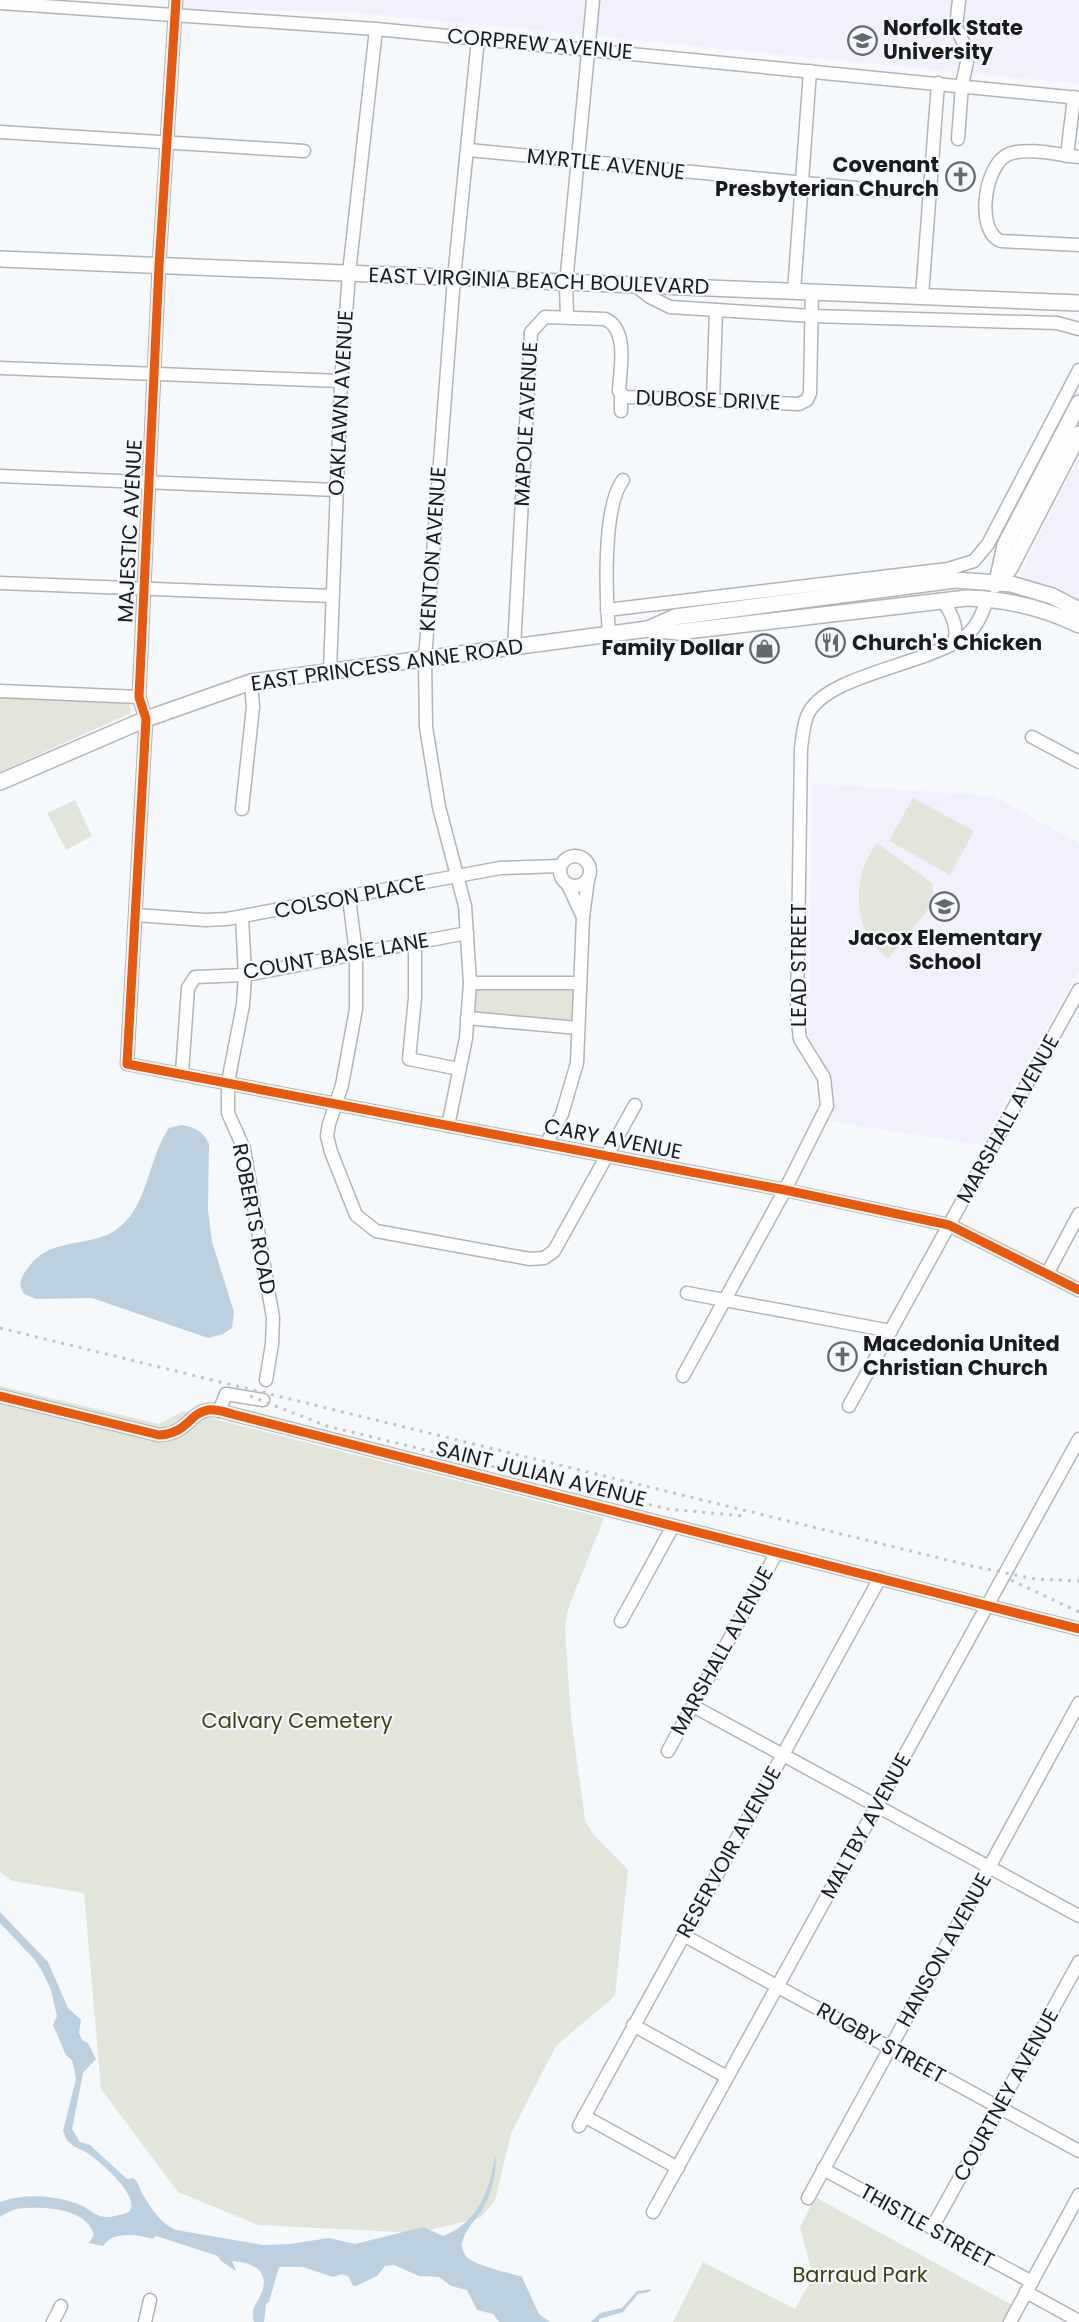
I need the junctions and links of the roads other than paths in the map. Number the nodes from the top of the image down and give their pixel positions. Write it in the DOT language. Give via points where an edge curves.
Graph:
graph roads {
  1 [pos="176,0"];
  2 [pos="593,0"];
  3 [pos="959,0"];
  4 [pos="0,3"];
  5 [pos="175,14"];
  6 [pos="376,29"];
  7 [pos="478,39"];
  8 [pos="588,49"];
  9 [pos="810,70"];
  10 [pos="938,83"];
  11 [pos="962,86"];
  12 [pos="1076,97"];
  13 [pos="0,132"];
  14 [pos="958,139"];
  15 [pos="167,143"];
  16 [pos="469,150"];
  17 [pos="304,151"];
  18 [pos="1073,156"];
  19 [pos="576,161"];
  20 [pos="802,183"];
  21 [pos="887,191"];
  22 [pos="1079,245"];
  23 [pos="0,259"];
  24 [pos="159,266"];
  25 [pos="349,273"];
  26 [pos="454,278"];
  27 [pos="566,284"];
  28 [pos="636,286"];
  29 [pos="794,291"];
  30 [pos="812,292"];
  31 [pos="922,296"];
  32 [pos="1075,306"];
  33 [pos="716,310"];
  34 [pos="812,316"];
  35 [pos="567,318"];
  36 [pos="1079,329"];
  37 [pos="0,368"];
  38 [pos="1079,370"];
  39 [pos="155,375"];
  40 [pos="341,381"];
  41 [pos="621,395"];
  42 [pos="713,400"];
  43 [pos="1079,403"];
  44 [pos="621,411"];
  45 [pos="1079,434"];
  46 [pos="0,476"];
  47 [pos="623,480"];
  48 [pos="150,482"];
  49 [pos="336,490"];
  50 [pos="997,582"];
  51 [pos="0,583"];
  52 [pos="146,589"];
  53 [pos="332,596"];
  54 [pos="988,598"];
  55 [pos="942,600"];
  56 [pos="1079,609"];
  57 [pos="607,610"];
  58 [pos="1079,625"];
  59 [pos="648,629"];
  60 [pos="609,634"];
  61 [pos="954,642"];
  62 [pos="514,648"];
  63 [pos="425,658"];
  64 [pos="330,670"];
  65 [pos="251,682"];
  66 [pos="0,691"];
  67 [pos="139,697"];
  68 [pos="146,719"];
  69 [pos="1032,737"];
  70 [pos="1079,762"];
  71 [pos="0,782"];
  72 [pos="242,809"];
  73 [pos="560,866"];
  74 [pos="458,876"];
  75 [pos="588,879"];
  76 [pos="568,885"];
  77 [pos="349,898"];
  78 [pos="136,915"];
  79 [pos="242,917"];
  80 [pos="583,917"];
  81 [pos="467,933"];
  82 [pos="415,942"];
  83 [pos="356,953"];
  84 [pos="245,975"];
  85 [pos="470,983"];
  86 [pos="580,983"];
  87 [pos="1079,990"];
  88 [pos="467,1018"];
  89 [pos="578,1028"];
  90 [pos="127,1064"];
  91 [pos="459,1070"];
  92 [pos="182,1073"];
  93 [pos="228,1082"];
  94 [pos="634,1105"];
  95 [pos="336,1106"];
  96 [pos="448,1126"];
  97 [pos="546,1144"];
  98 [pos="607,1156"];
  99 [pos="785,1190"];
  100 [pos="1079,1214"];
  101 [pos="949,1225"];
  102 [pos="1047,1274"];
  103 [pos="1079,1290"];
  104 [pos="687,1293"];
  105 [pos="724,1299"];
  106 [pos="891,1331"];
  107 [pos="683,1376"];
  108 [pos="266,1380"];
  109 [pos="0,1396"];
  110 [pos="262,1400"];
  111 [pos="849,1406"];
  112 [pos="219,1411"];
  113 [pos="1079,1439"];
  114 [pos="673,1526"];
  115 [pos="777,1552"];
  116 [pos="880,1578"];
  117 [pos="988,1606"];
  118 [pos="621,1621"];
  119 [pos="1079,1629"];
  120 [pos="1079,1703"];
  121 [pos="693,1706"];
  122 [pos="668,1751"];
  123 [pos="783,1754"];
  124 [pos="877,1805"];
  125 [pos="989,1867"];
  126 [pos="1079,1916"];
  127 [pos="683,1935"];
  128 [pos="1079,1962"];
  129 [pos="778,1987"];
  130 [pos="633,2025"];
  131 [pos="890,2048"];
  132 [pos="727,2077"];
  133 [pos="999,2108"];
  134 [pos="1079,2151"];
  135 [pos="678,2168"];
  136 [pos="824,2169"];
  137 [pos="1079,2195"];
  138 [pos="808,2198"];
  139 [pos="653,2212"];
  140 [pos="932,2228"];
  141 [pos="1029,2287"];
  142 [pos="150,2300"];
  143 [pos="61,2306"];
  144 [pos="1079,2321"];
  145 [pos="53,2322"];
  146 [pos="145,2322"];
  147 [pos="1010,2322"];
  1 -- 5 [label="street, MAJESTIC AVENUE"];
  2 -- 8 [label="street"];
  3 -- 11 [label="street" via="956,27 967,62"];
  4 -- 5 [label="street, CORPREW AVENUE"];
  5 -- 6 [label="street, CORPREW AVENUE"];
  5 -- 15 [label="street, MAJESTIC AVENUE"];
  6 -- 7 [label="street, CORPREW AVENUE"];
  6 -- 25 [label="street, OAKLAWN AVENUE"];
  7 -- 8 [label="street, CORPREW AVENUE"];
  7 -- 16 [label="street, KENTON AVENUE"];
  8 -- 9 [label="street, CORPREW AVENUE"];
  8 -- 19 [label="street"];
  9 -- 10 [label="street, CORPREW AVENUE"];
  9 -- 20 [label="street"];
  10 -- 11 [label="street, CORPREW AVENUE"];
  10 -- 31 [label="street"];
  11 -- 12 [label="street, CORPREW AVENUE"];
  11 -- 14 [label="street"];
  12 -- 18 [label="street"];
  13 -- 15 [label="street"];
  15 -- 17 [label="street"];
  15 -- 24 [label="street, MAJESTIC AVENUE"];
  16 -- 19 [label="street, MYRTLE AVENUE"];
  16 -- 26 [label="street, KENTON AVENUE"];
  18 -- 22 [label="street" via="1018,152 1001,159 989,178 986,225 1001,242"];
  19 -- 20 [label="street, MYRTLE AVENUE"];
  19 -- 27 [label="street"];
  20 -- 21 [label="street, MYRTLE AVENUE"];
  20 -- 29 [label="street"];
  23 -- 24 [label="main road, EAST VIRGINIA BEACH BOULEVARD"];
  24 -- 25 [label="main road, EAST VIRGINIA BEACH BOULEVARD"];
  24 -- 39 [label="street, MAJESTIC AVENUE"];
  25 -- 26 [label="main road, EAST VIRGINIA BEACH BOULEVARD"];
  25 -- 40 [label="street, OAKLAWN AVENUE"];
  26 -- 27 [label="main road, EAST VIRGINIA BEACH BOULEVARD"];
  26 -- 63 [label="street, KENTON AVENUE"];
  27 -- 28 [label="main road, EAST VIRGINIA BEACH BOULEVARD"];
  27 -- 35 [label="street"];
  28 -- 29 [label="main road, EAST VIRGINIA BEACH BOULEVARD"];
  28 -- 33 [label="street" via="670,307"];
  29 -- 30 [label="main road, EAST VIRGINIA BEACH BOULEVARD"];
  30 -- 31 [label="main road, EAST VIRGINIA BEACH BOULEVARD"];
  30 -- 34 [label="street, DUBOSE DRIVE"];
  31 -- 32 [label="main road, EAST VIRGINIA BEACH BOULEVARD"];
  33 -- 34 [label="street"];
  33 -- 42 [label="street"];
  34 -- 36 [label="street" via="1057,323"];
  34 -- 42 [label="street, DUBOSE DRIVE" via="807,400 799,404"];
  35 -- 41 [label="street, DUBOSE DRIVE" via="605,319 615,325 620,334"];
  35 -- 62 [label="street, MAPOLE AVENUE" via="545,317 531,332"];
  37 -- 39 [label="street"];
  38 -- 57 [label="street" via="988,544 981,555 965,566"];
  39 -- 40 [label="street"];
  39 -- 48 [label="street, MAJESTIC AVENUE"];
  40 -- 49 [label="street, OAKLAWN AVENUE"];
  41 -- 42 [label="street, DUBOSE DRIVE"];
  41 -- 44 [label="street"];
  43 -- 50 [label="main road" via="1005,545"];
  45 -- 50 [label="main road" via="1010,568"];
  46 -- 48 [label="street"];
  47 -- 57 [label="street" via="612,498"];
  48 -- 49 [label="street"];
  48 -- 52 [label="street, MAJESTIC AVENUE"];
  49 -- 53 [label="street, OAKLAWN AVENUE"];
  50 -- 54 [label="main road"];
  50 -- 56 [label="main road, EAST PRINCESS ANNE ROAD" via="1035,590"];
  50 -- 59 [label="main road, EAST PRINCESS ANNE ROAD" via="955,580 675,617"];
  51 -- 52 [label="street"];
  52 -- 53 [label="street"];
  52 -- 67 [label="street, MAJESTIC AVENUE"];
  53 -- 64 [label="street, OAKLAWN AVENUE"];
  54 -- 55 [label="main road, EAST PRINCESS ANNE ROAD"];
  54 -- 58 [label="main road, EAST PRINCESS ANNE ROAD" via="1036,607"];
  54 -- 61 [label="street, LEAD STREET" via="974,627"];
  55 -- 59 [label="main road, EAST PRINCESS ANNE ROAD" via="678,632"];
  55 -- 61 [label="street" via="955,626"];
  57 -- 60 [label="street"];
  59 -- 60 [label="main road, EAST PRINCESS ANNE ROAD"];
  60 -- 62 [label="main road, EAST PRINCESS ANNE ROAD"];
  61 -- 99 [label="street, LEAD STREET" via="829,693 808,712 801,748 797,1013 800,1039 824,1078 827,1106"];
  62 -- 63 [label="main road, EAST PRINCESS ANNE ROAD"];
  63 -- 64 [label="main road, EAST PRINCESS ANNE ROAD"];
  63 -- 74 [label="street, KENTON AVENUE" via="426,727 432,771"];
  64 -- 65 [label="main road, EAST PRINCESS ANNE ROAD"];
  65 -- 68 [label="main road, EAST PRINCESS ANNE ROAD"];
  65 -- 72 [label="street" via="253,707"];
  66 -- 67 [label="street"];
  67 -- 68 [label="street, MAJESTIC AVENUE"];
  68 -- 71 [label="main road, EAST PRINCESS ANNE ROAD"];
  68 -- 78 [label="street, MAJESTIC AVENUE"];
  69 -- 70 [label="street"];
  73 -- 74 [label="street, COLSON PLACE" via="500,868"];
  73 -- 75 [label="street" via="568,857 581,857 590,867"];
  73 -- 76 [label="street" via="562,879"];
  74 -- 77 [label="street, COLSON PLACE"];
  74 -- 81 [label="street, KENTON AVENUE"];
  75 -- 76 [label="street" via="577,886"];
  75 -- 80 [label="street"];
  76 -- 80 [label="street"];
  77 -- 79 [label="street, COLSON PLACE"];
  77 -- 83 [label="street"];
  78 -- 79 [label="street, COLSON PLACE" via="205,920"];
  78 -- 90 [label="street, MAJESTIC AVENUE"];
  79 -- 84 [label="street, ROBERTS ROAD"];
  80 -- 86 [label="street"];
  81 -- 82 [label="street, COUNT BASIE LANE"];
  81 -- 85 [label="street, KENTON AVENUE"];
  82 -- 83 [label="street, COUNT BASIE LANE"];
  82 -- 91 [label="street" via="409,1059"];
  83 -- 84 [label="street, COUNT BASIE LANE"];
  83 -- 95 [label="street" via="356,1009"];
  84 -- 92 [label="street, COUNT BASIE LANE" via="201,975 191,981"];
  84 -- 93 [label="street, ROBERTS ROAD"];
  85 -- 86 [label="street"];
  85 -- 88 [label="street, KENTON AVENUE"];
  86 -- 89 [label="street"];
  87 -- 101 [label="street, MARSHALL AVENUE"];
  88 -- 89 [label="street"];
  88 -- 91 [label="street, KENTON AVENUE"];
  89 -- 97 [label="street" via="577,1063 562,1114"];
  90 -- 92 [label="street, CARY AVENUE"];
  91 -- 96 [label="street, KENTON AVENUE"];
  92 -- 93 [label="street, CARY AVENUE"];
  93 -- 95 [label="street, CARY AVENUE"];
  93 -- 108 [label="street, ROBERTS ROAD" via="228,1113 244,1149 273,1318"];
  94 -- 98 [label="street"];
  95 -- 96 [label="street, CARY AVENUE"];
  95 -- 98 [label="street" via="327,1136 356,1215 376,1231 401,1237 530,1259 544,1258 554,1251"];
  96 -- 97 [label="street, CARY AVENUE"];
  97 -- 98 [label="street, CARY AVENUE"];
  98 -- 99 [label="street, CARY AVENUE"];
  99 -- 101 [label="street, CARY AVENUE"];
  99 -- 105 [label="street, LEAD STREET"];
  100 -- 102 [label="street"];
  101 -- 102 [label="street, CARY AVENUE"];
  101 -- 106 [label="street, MARSHALL AVENUE"];
  102 -- 103 [label="street, CARY AVENUE"];
  104 -- 105 [label="street"];
  105 -- 106 [label="street"];
  105 -- 107 [label="street, LEAD STREET"];
  106 -- 111 [label="street, MARSHALL AVENUE"];
  109 -- 112 [label="street" via="159,1435 180,1430 200,1413"];
  110 -- 112 [label="street" via="226,1394"];
  112 -- 114 [label="street, SAINT JULIAN AVENUE"];
  113 -- 117 [label="street, MALTBY AVENUE"];
  114 -- 115 [label="street, SAINT JULIAN AVENUE"];
  114 -- 118 [label="street"];
  115 -- 116 [label="street, SAINT JULIAN AVENUE"];
  115 -- 121 [label="street, MARSHALL AVENUE"];
  116 -- 117 [label="street, SAINT JULIAN AVENUE"];
  116 -- 123 [label="street, RESERVOIR AVENUE"];
  117 -- 119 [label="street, SAINT JULIAN AVENUE"];
  117 -- 124 [label="street, MALTBY AVENUE"];
  120 -- 125 [label="street, HANSON AVENUE"];
  121 -- 122 [label="street, MARSHALL AVENUE"];
  121 -- 123 [label="street"];
  123 -- 124 [label="street"];
  123 -- 127 [label="street, RESERVOIR AVENUE"];
  124 -- 125 [label="street"];
  124 -- 129 [label="street, MALTBY AVENUE"];
  125 -- 126 [label="street"];
  125 -- 131 [label="street, HANSON AVENUE"];
  127 -- 129 [label="street, RUGBY STREET"];
  127 -- 130 [label="street, RESERVOIR AVENUE"];
  128 -- 133 [label="street, COURTNEY AVENUE"];
  129 -- 131 [label="street, RUGBY STREET"];
  129 -- 132 [label="street, MALTBY AVENUE"];
  130 -- 132 [label="street"];
  130 -- 135 [label="street, RESERVOIR AVENUE" via="581,2121"];
  131 -- 133 [label="street, RUGBY STREET"];
  131 -- 136 [label="street, HANSON AVENUE"];
  132 -- 135 [label="street, MALTBY AVENUE"];
  133 -- 134 [label="street, RUGBY STREET"];
  133 -- 140 [label="street, COURTNEY AVENUE"];
  135 -- 139 [label="street, MALTBY AVENUE"];
  136 -- 138 [label="street, HANSON AVENUE"];
  136 -- 140 [label="street, THISTLE STREET"];
  137 -- 141 [label="street"];
  140 -- 141 [label="street, THISTLE STREET"];
  141 -- 144 [label="street, THISTLE STREET"];
  141 -- 147 [label="street"];
  142 -- 146 [label="street"];
  143 -- 145 [label="street"];
}
